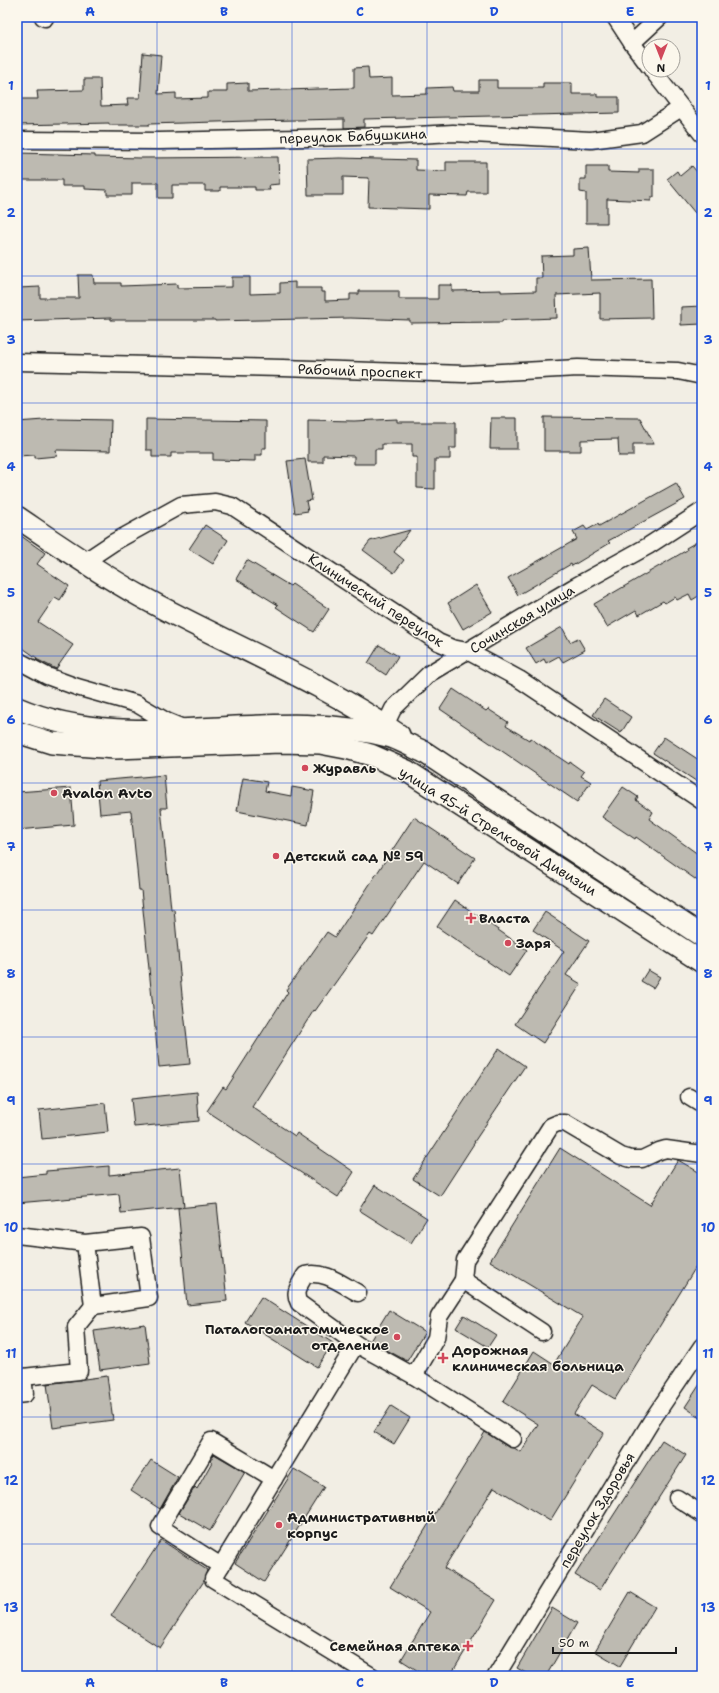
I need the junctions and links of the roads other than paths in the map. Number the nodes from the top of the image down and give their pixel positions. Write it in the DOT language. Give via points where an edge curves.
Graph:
graph roads {
  1 [pos="615,17"];
  2 [pos="660,17"];
  3 [pos="632,43"];
  4 [pos="641,55"];
  5 [pos="658,78"];
  6 [pos="681,108"];
  7 [pos="702,134"];
  8 [pos="17,140"];
  9 [pos="17,362"];
  10 [pos="702,376"];
  11 [pos="702,511"];
  12 [pos="17,517"];
  13 [pos="84,562"];
  14 [pos="467,652"];
  15 [pos="17,660"];
  16 [pos="17,708"];
  17 [pos="189,730"];
  18 [pos="382,730"];
  19 [pos="17,732"];
  20 [pos="371,755"];
  21 [pos="702,801"];
  22 [pos="702,936"];
  23 [pos="702,962"];
  24 [pos="702,1154"];
  25 [pos="17,1235"];
  26 [pos="85,1243"];
  27 [pos="463,1280"];
  28 [pos="358,1293"];
  29 [pos="93,1306"];
  30 [pos="542,1332"];
  31 [pos="356,1344"];
  32 [pos="702,1346"];
  33 [pos="414,1376"];
  34 [pos="17,1395"];
  35 [pos="513,1439"];
  36 [pos="274,1479"];
  37 [pos="677,1498"];
  38 [pos="702,1514"];
  39 [pos="221,1566"];
  40 [pos="372,1676"];
  41 [pos="496,1676"];
  1 -- 3 [label="street"];
  2 -- 3 [label="street"];
  3 -- 4 [label="street"];
  5 -- 6 [label="street"];
  6 -- 7 [label="street"];
  6 -- 8 [label="street, переулок Бабушкина" via="642,133 591,140 453,133 167,141"];
  9 -- 10 [label="street, Рабочий проспект" via="464,374 578,368 678,371"];
  11 -- 14 [label="street, Сочинская улица" via="648,546 574,587"];
  12 -- 13 [label="main road, улица 45-й Стрелковой Дивизии"];
  13 -- 14 [label="street, Клинический переулок" via="114,542 181,505 215,502 232,506 438,642"];
  13 -- 18 [label="main road, улица 45-й Стрелковой Дивизии" via="140,596 345,701"];
  14 -- 18 [label="street, Сочинская улица" via="453,658 414,686 393,709"];
  14 -- 21 [label="street, Клинический переулок" via="519,679"];
  15 -- 17 [label="street" via="47,676 77,687 137,704 166,721"];
  16 -- 17 [label="main road" via="80,727"];
  17 -- 18 [label="main road" via="307,726 358,731"];
  18 -- 20 [label="street, Сочинская улица"];
  18 -- 22 [label="main road, улица 45-й Стрелковой Дивизии" via="424,752"];
  19 -- 20 [label="main road, улица 45-й Стрелковой Дивизии" via="52,743 69,745 116,748 320,743"];
  20 -- 23 [label="main road, улица 45-й Стрелковой Дивизии" via="407,771"];
  24 -- 27 [label="street" via="666,1149 642,1159 631,1159 621,1156 565,1123 550,1126 464,1260"];
  25 -- 26 [label="street"];
  26 -- 29 [label="street"];
  26 -- 29 [label="street" via="141,1237 149,1298"];
  27 -- 30 [label="street"];
  27 -- 33 [label="street" via="439,1317 436,1338"];
  28 -- 31 [label="street" via="323,1274 313,1273 305,1275 296,1290 299,1303"];
  29 -- 34 [label="street" via="76,1327 79,1371 23,1377 25,1394"];
  31 -- 33 [label="street"];
  31 -- 36 [label="street"];
  32 -- 41 [label="street, переулок Здоровья" via="652,1420"];
  33 -- 35 [label="street"];
  36 -- 39 [label="street"];
  36 -- 39 [label="street" via="211,1441 160,1527"];
  37 -- 38 [label="street"];
  39 -- 40 [label="street" via="213,1579"];
}
